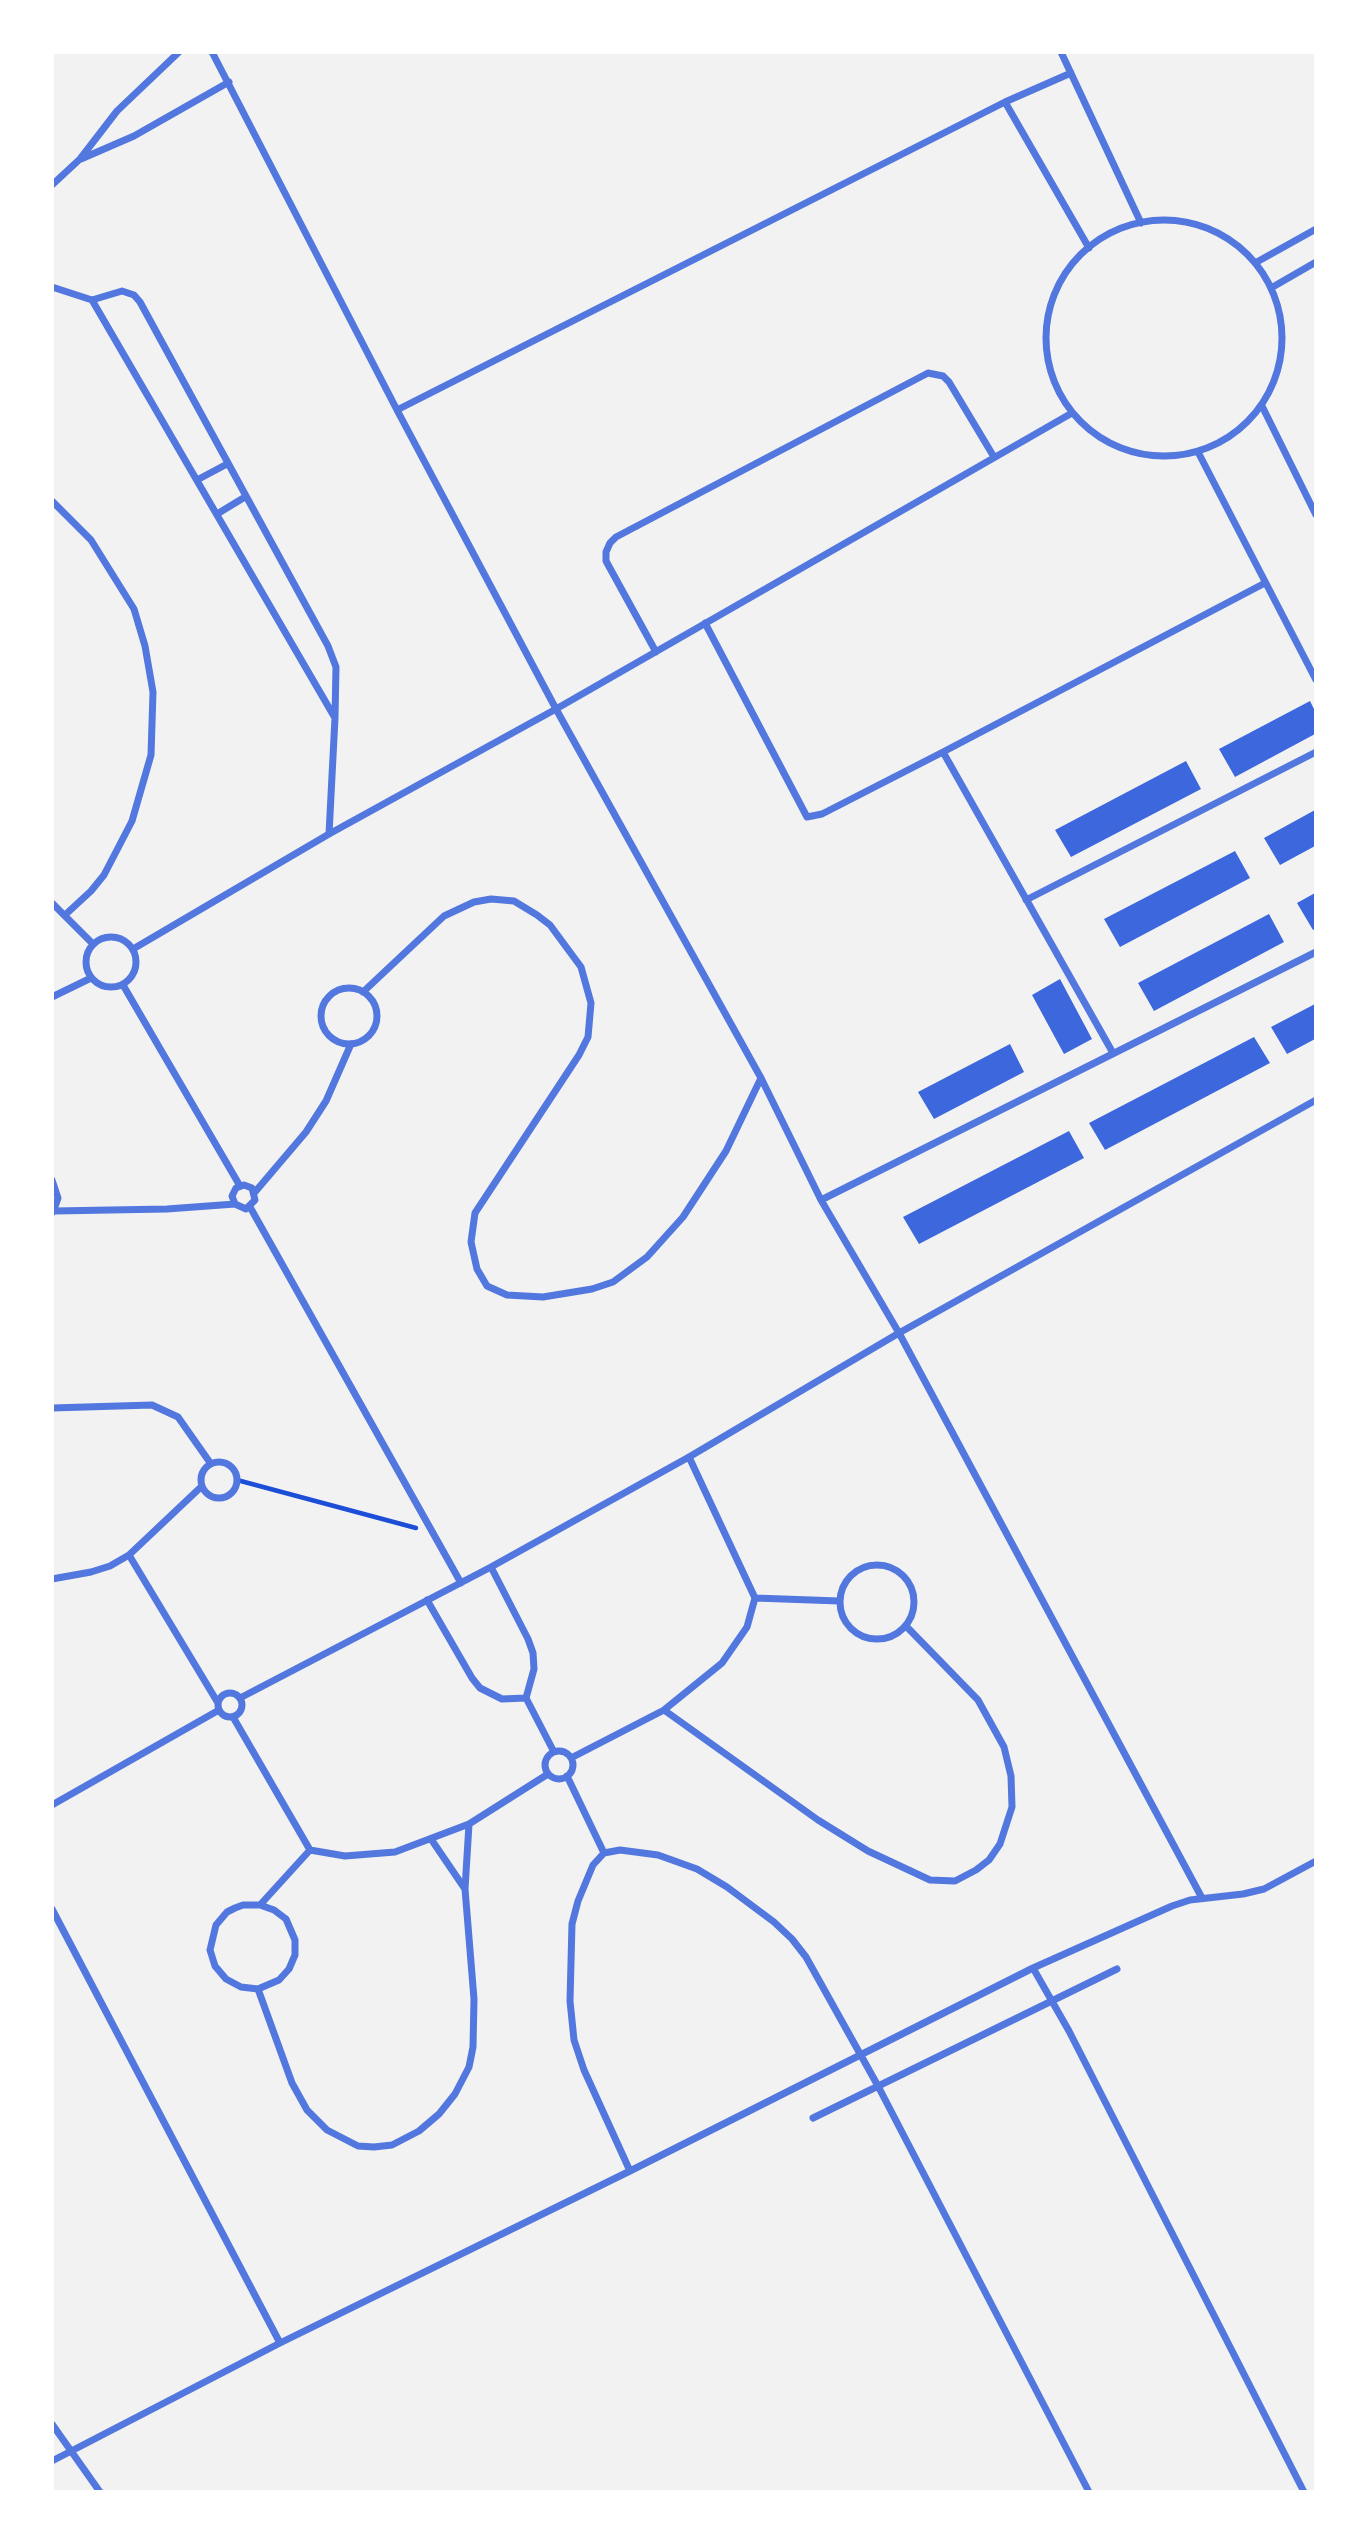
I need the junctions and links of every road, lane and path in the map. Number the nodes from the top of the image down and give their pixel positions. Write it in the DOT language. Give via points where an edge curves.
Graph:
graph roads {
  1 [pos="179,52"];
  2 [pos="212,52"];
  3 [pos="1060,52"];
  4 [pos="1071,73"];
  5 [pos="229,82"];
  6 [pos="1005,102"];
  7 [pos="80,159"];
  8 [pos="52,185"];
  9 [pos="1142,223"];
  10 [pos="1315,229"];
  11 [pos="1089,248"];
  12 [pos="1315,262"];
  13 [pos="1255,263"];
  14 [pos="52,287"];
  15 [pos="1271,288"];
  16 [pos="93,300"];
  17 [pos="1262,406"];
  18 [pos="397,410"];
  19 [pos="1072,413"];
  20 [pos="1198,452"];
  21 [pos="994,457"];
  22 [pos="227,464"];
  23 [pos="197,480"];
  24 [pos="245,496"];
  25 [pos="52,501"];
  26 [pos="217,514"];
  27 [pos="1315,515"];
  28 [pos="1265,583"];
  29 [pos="705,623"];
  30 [pos="656,652"];
  31 [pos="1315,680"];
  32 [pos="556,709"];
  33 [pos="335,718"];
  34 [pos="943,752"];
  35 [pos="1315,752"];
  36 [pos="328,834"];
  37 [pos="1026,900"];
  38 [pos="52,903"];
  39 [pos="65,915"];
  40 [pos="93,944"];
  41 [pos="133,949"];
  42 [pos="1315,952"];
  43 [pos="91,978"];
  44 [pos="123,985"];
  45 [pos="363,992"];
  46 [pos="52,997"];
  47 [pos="351,1044"];
  48 [pos="1113,1053"];
  49 [pos="761,1079"];
  50 [pos="1315,1100"];
  51 [pos="52,1180"];
  52 [pos="240,1186"];
  53 [pos="255,1192"];
  54 [pos="821,1200"];
  55 [pos="234,1204"];
  56 [pos="250,1207"];
  57 [pos="53,1212"];
  58 [pos="899,1333"];
  59 [pos="52,1408"];
  60 [pos="689,1457"];
  61 [pos="211,1464"];
  62 [pos="237,1480"];
  63 [pos="202,1486"];
  64 [pos="434,1534"];
  65 [pos="129,1555"];
  66 [pos="491,1567"];
  67 [pos="52,1578"];
  68 [pos="461,1583"];
  69 [pos="755,1598"];
  70 [pos="427,1600"];
  71 [pos="839,1601"];
  72 [pos="906,1626"];
  73 [pos="240,1698"];
  74 [pos="526,1698"];
  75 [pos="218,1707"];
  76 [pos="663,1710"];
  77 [pos="233,1717"];
  78 [pos="554,1752"];
  79 [pos="571,1758"];
  80 [pos="548,1774"];
  81 [pos="567,1776"];
  82 [pos="52,1805"];
  83 [pos="469,1824"];
  84 [pos="431,1839"];
  85 [pos="310,1850"];
  86 [pos="604,1853"];
  87 [pos="1315,1861"];
  88 [pos="465,1889"];
  89 [pos="1202,1898"];
  90 [pos="260,1905"];
  91 [pos="52,1909"];
  92 [pos="1033,1968"];
  93 [pos="1117,1969"];
  94 [pos="258,1989"];
  95 [pos="1053,2000"];
  96 [pos="860,2056"];
  97 [pos="878,2086"];
  98 [pos="813,2118"];
  99 [pos="630,2171"];
  100 [pos="280,2343"];
  101 [pos="52,2424"];
  102 [pos="72,2452"];
  103 [pos="52,2461"];
  104 [pos="100,2491"];
  105 [pos="1089,2491"];
  106 [pos="1304,2491"];
  1 -- 7 [label="street" via="117,111"];
  2 -- 5 [label="street"];
  3 -- 4 [label="street"];
  4 -- 6 [label="street"];
  4 -- 9 [label="street"];
  5 -- 7 [label="street" via="134,136"];
  5 -- 18 [label="street"];
  6 -- 11 [label="street"];
  6 -- 18 [label="street"];
  7 -- 8 [label="street"];
  9 -- 11 [label="street" via="1114,232"];
  9 -- 13 [label="street" via="1173,221 1204,228 1232,242"];
  10 -- 13 [label="street"];
  11 -- 19 [label="street" via="1065,275 1050,309 1046,345 1054,381"];
  12 -- 15 [label="street"];
  13 -- 15 [label="street"];
  14 -- 16 [label="street"];
  15 -- 17 [label="street" via="1282,348 1279,369"];
  16 -- 22 [label="street" via="122,291 140,302"];
  16 -- 23 [label="street"];
  17 -- 20 [label="street" via="1234,434"];
  17 -- 27 [label="street"];
  18 -- 32 [label="street"];
  19 -- 20 [label="street" via="1097,436 1129,451 1164,456"];
  19 -- 21 [label="street"];
  20 -- 28 [label="street"];
  21 -- 29 [label="street"];
  21 -- 30 [label="street" via="949,382 928,373 616,537 606,561"];
  22 -- 23 [label="street"];
  22 -- 24 [label="street"];
  23 -- 26 [label="street"];
  24 -- 26 [label="street"];
  24 -- 33 [label="street" via="328,646 336,667"];
  25 -- 39 [label="street" via="91,540 134,609 153,692 151,755 132,821 104,875"];
  26 -- 33 [label="street"];
  28 -- 31 [label="street"];
  28 -- 34 [label="street"];
  29 -- 30 [label="street"];
  29 -- 34 [label="street" via="807,817 814,818"];
  30 -- 32 [label="street"];
  32 -- 36 [label="street"];
  32 -- 49 [label="street"];
  33 -- 36 [label="street"];
  34 -- 37 [label="street"];
  35 -- 37 [label="street"];
  36 -- 41 [label="street"];
  37 -- 48 [label="street"];
  38 -- 39 [label="street"];
  39 -- 40 [label="street"];
  40 -- 41 [label="street" via="114,937"];
  40 -- 43 [label="street" via="86,967"];
  41 -- 44 [label="street" via="136,969"];
  42 -- 48 [label="street"];
  43 -- 44 [label="street" via="111,988"];
  43 -- 46 [label="street"];
  44 -- 52 [label="street"];
  45 -- 47 [label="street" via="375,1005 377,1023 368,1038"];
  45 -- 47 [label="street" via="339,990 327,999 321,1012 328,1035"];
  45 -- 49 [label="street" via="444,916 491,899 503,898 527,907 550,925 582,967 591,1003 588,1037 475,1213 471,1242 477,1269 487,1286 507,1295 566,1295 613,1282 634,1268 683,1217 726,1151"];
  47 -- 53 [label="street" via="326,1101 306,1132"];
  48 -- 54 [label="street"];
  49 -- 54 [label="street"];
  50 -- 58 [label="street"];
  51 -- 57 [label="street" via="58,1198"];
  52 -- 53 [label="street"];
  52 -- 55 [label="street" via="233,1192"];
  53 -- 56 [label="street"];
  54 -- 58 [label="street"];
  55 -- 56 [label="street"];
  55 -- 57 [label="street"];
  56 -- 64 [label="street"];
  58 -- 60 [label="street"];
  58 -- 89 [label="street"];
  59 -- 61 [label="street" via="152,1405 178,1417"];
  60 -- 66 [label="street"];
  60 -- 69 [label="street"];
  61 -- 62 [label="street" via="229,1465"];
  61 -- 63 [label="street" via="205,1469"];
  62 -- 63 [label="street" via="234,1490 217,1498"];
  62 -- 64 [label="path"];
  63 -- 65 [label="street"];
  64 -- 68 [label="street"];
  65 -- 67 [label="street" via="91,1572"];
  65 -- 75 [label="street"];
  66 -- 68 [label="street"];
  66 -- 74 [label="street" via="533,1653"];
  68 -- 70 [label="street"];
  69 -- 71 [label="street"];
  69 -- 76 [label="street" via="747,1627 722,1663"];
  70 -- 73 [label="street"];
  70 -- 74 [label="street" via="480,1688 502,1699"];
  71 -- 72 [label="street" via="844,1619 864,1637 883,1639"];
  71 -- 72 [label="street" via="844,1583 856,1571 873,1564 890,1567 905,1576 913,1592 914,1610"];
  72 -- 76 [label="street" via="978,1700 995,1728 1011,1776 1012,1807 1000,1844 989,1860 956,1881 930,1880 868,1851"];
  73 -- 75 [label="street" via="230,1693 220,1698"];
  73 -- 77 [label="street" via="242,1709"];
  74 -- 78 [label="street"];
  75 -- 77 [label="street"];
  75 -- 82 [label="street"];
  76 -- 79 [label="street"];
  77 -- 85 [label="street"];
  78 -- 79 [label="street"];
  78 -- 80 [label="street" via="545,1762"];
  79 -- 81 [label="street"];
  80 -- 81 [label="street" via="561,1779"];
  80 -- 83 [label="street"];
  81 -- 86 [label="street"];
  83 -- 84 [label="street"];
  83 -- 88 [label="street"];
  84 -- 85 [label="street" via="395,1852 367,1855"];
  84 -- 88 [label="street"];
  85 -- 90 [label="street"];
  86 -- 96 [label="street" via="620,1850 681,1862 727,1887 774,1922 806,1957"];
  86 -- 99 [label="street" via="585,1882 572,1924 571,2023 584,2070"];
  87 -- 89 [label="street" via="1264,1889"];
  88 -- 94 [label="street" via="474,1999 469,2067 439,2114 406,2139 392,2145 358,2146 318,2122 292,2083"];
  89 -- 92 [label="street" via="1172,1906"];
  90 -- 94 [label="street" via="286,1919 296,1947 285,1975"];
  90 -- 94 [label="street" via="243,1905 227,1912 216,1925 210,1950 226,1979"];
  91 -- 100 [label="street"];
  92 -- 95 [label="street"];
  92 -- 96 [label="street"];
  93 -- 95 [label="street"];
  95 -- 97 [label="street"];
  95 -- 106 [label="street"];
  96 -- 97 [label="street"];
  96 -- 99 [label="street"];
  97 -- 98 [label="street"];
  97 -- 105 [label="street"];
  99 -- 100 [label="street"];
  100 -- 102 [label="street"];
  101 -- 102 [label="street"];
  102 -- 103 [label="street"];
  102 -- 104 [label="street"];
}
